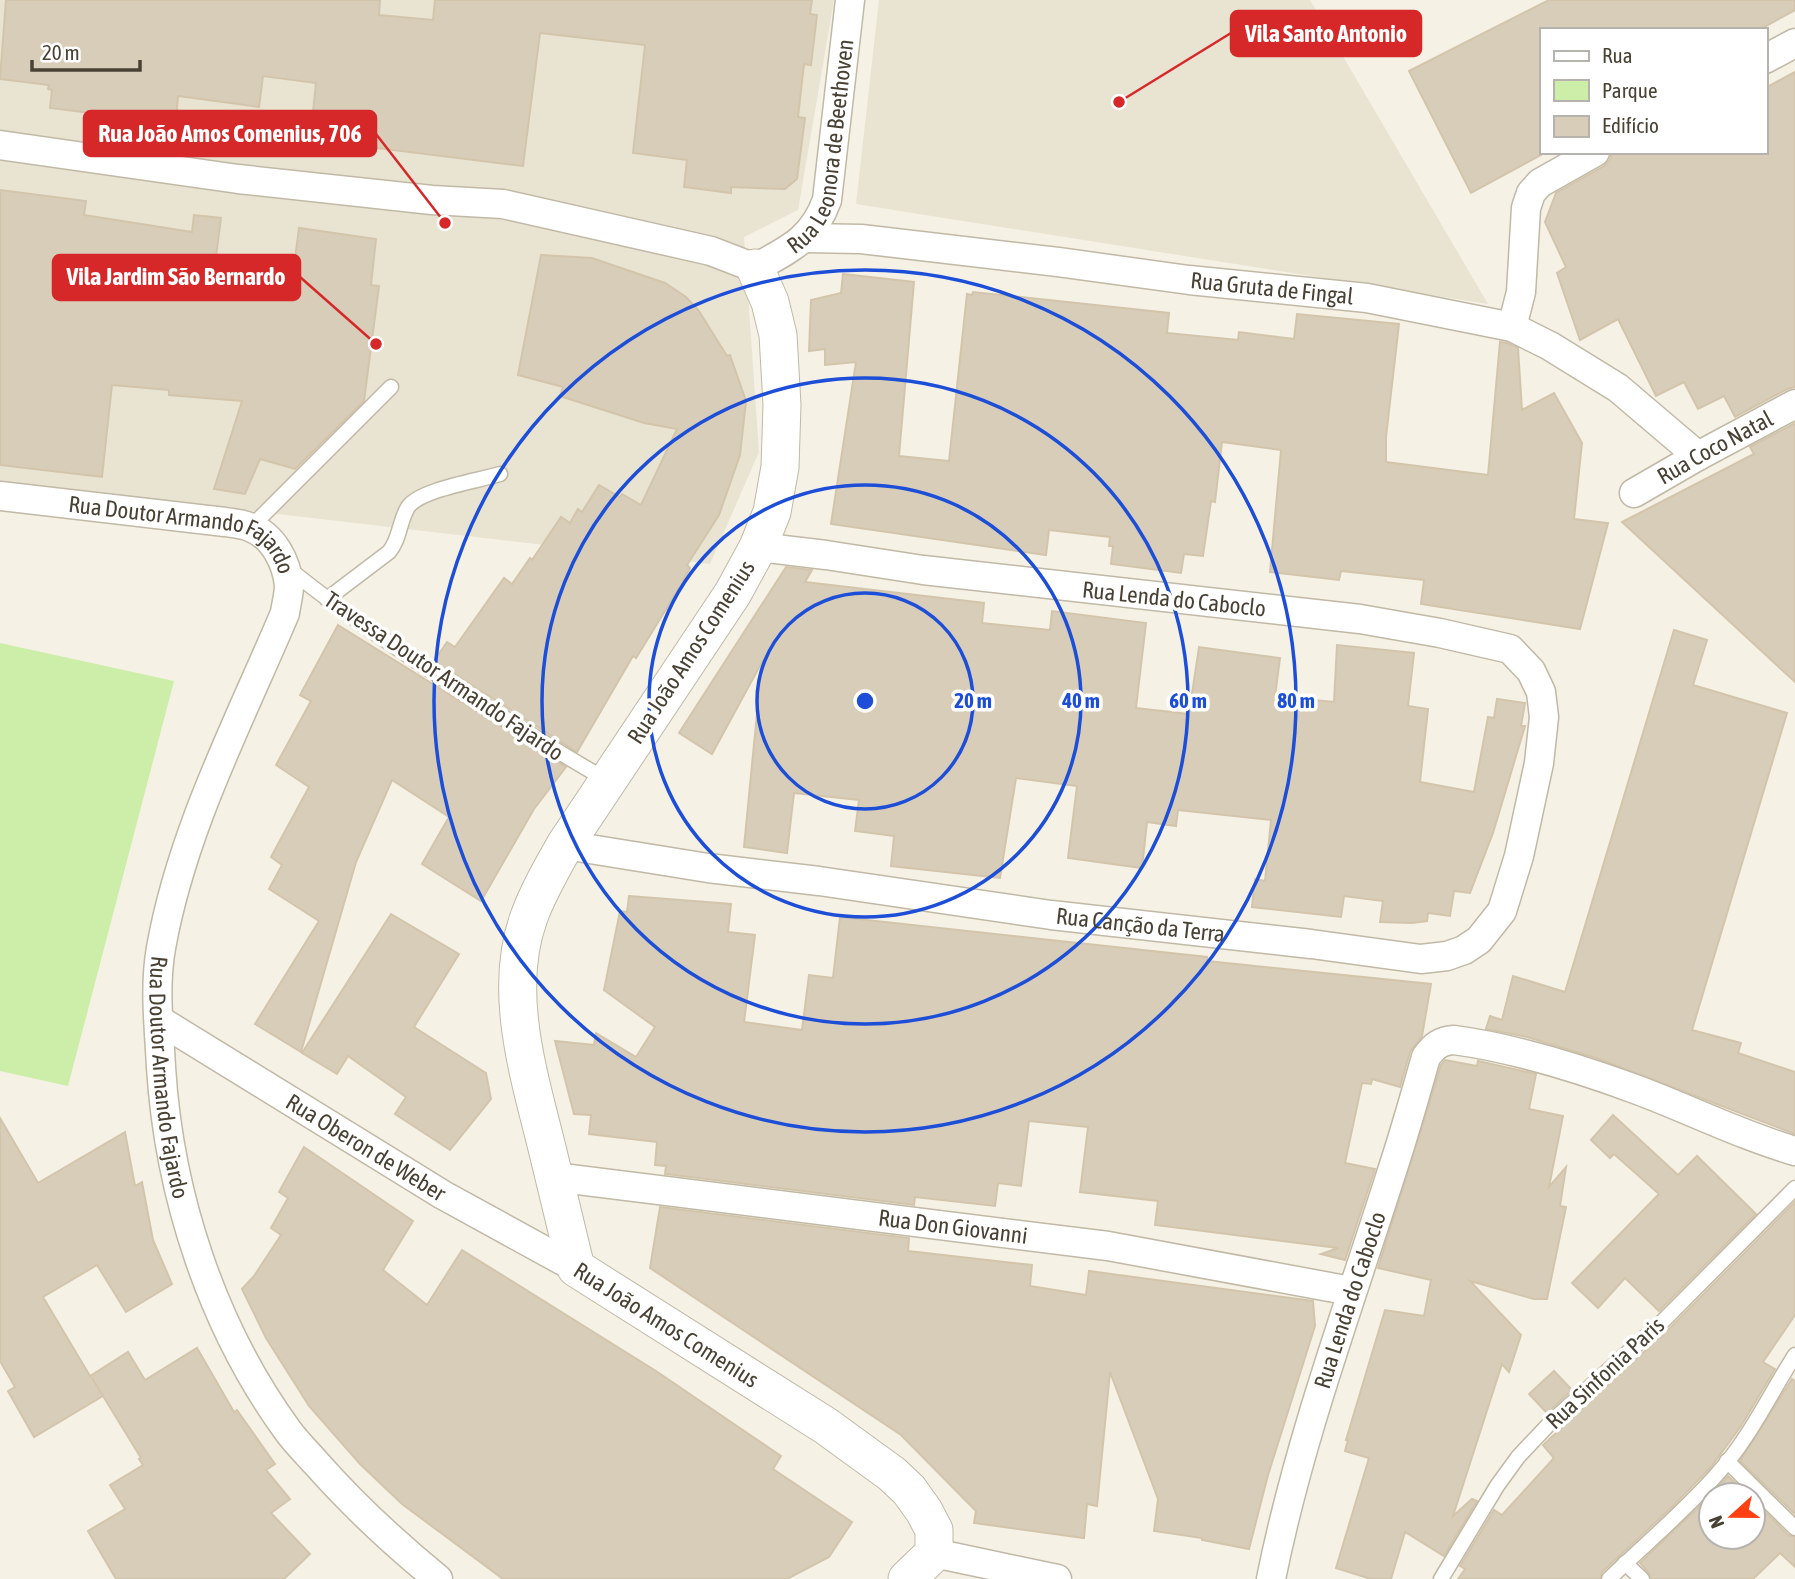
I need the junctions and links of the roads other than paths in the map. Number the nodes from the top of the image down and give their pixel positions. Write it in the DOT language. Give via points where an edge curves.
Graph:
graph roads {
  1 [pos="850,0"];
  2 [pos="1795,43"];
  3 [pos="1767,58"];
  4 [pos="0,145"];
  5 [pos="1591,154"];
  6 [pos="806,238"];
  7 [pos="755,268"];
  8 [pos="1513,327"];
  9 [pos="391,387"];
  10 [pos="1795,404"];
  11 [pos="1698,456"];
  12 [pos="500,474"];
  13 [pos="1634,493"];
  14 [pos="0,496"];
  15 [pos="251,527"];
  16 [pos="758,547"];
  17 [pos="284,565"];
  18 [pos="327,599"];
  19 [pos="1544,717"];
  20 [pos="609,780"];
  21 [pos="565,845"];
  22 [pos="159,1020"];
  23 [pos="1795,1151"];
  24 [pos="554,1177"];
  25 [pos="1795,1188"];
  26 [pos="576,1268"];
  27 [pos="1351,1291"];
  28 [pos="1795,1355"];
  29 [pos="1727,1461"];
  30 [pos="1795,1528"];
  31 [pos="934,1553"];
  32 [pos="1625,1563"];
  33 [pos="438,1579"];
  34 [pos="907,1579"];
  35 [pos="1057,1579"];
  36 [pos="1271,1579"];
  37 [pos="1441,1579"];
  38 [pos="1609,1579"];
  39 [pos="1642,1579"];
  1 -- 6 [label="street, Rua Leonora de Beethoven" via="827,200"];
  2 -- 3 [label="street"];
  4 -- 7 [label="street" via="238,179 503,204 711,251"];
  5 -- 8 [label="street" via="1540,183 1531,193"];
  6 -- 7 [label="street, Rua Leonora de Beethoven"];
  6 -- 8 [label="street, Rua Gruta de Fingal" via="861,239 1354,297"];
  7 -- 16 [label="street, Rua João Amos Comenius" via="778,335 782,405 780,467 772,512"];
  8 -- 11 [label="street, Rua Gruta de Fingal" via="1618,388"];
  9 -- 15 [label="lane"];
  10 -- 11 [label="street, Rua Coco Natal"];
  11 -- 13 [label="street, Rua Coco Natal"];
  12 -- 18 [label="lane" via="440,490 412,503 389,552"];
  14 -- 15 [label="street, Rua Doutor Armando Fajardo"];
  15 -- 17 [label="street, Rua Doutor Armando Fajardo" via="264,535"];
  16 -- 19 [label="street, Rua Lenda do Caboclo" via="1440,633 1510,649 1531,671 1541,692"];
  16 -- 20 [label="street, Rua João Amos Comenius" via="733,593"];
  17 -- 18 [label="lane, Travessa Doutor Armando Fajardo"];
  17 -- 22 [label="street, Rua Doutor Armando Fajardo" via="289,587 285,613 185,853 161,947"];
  18 -- 20 [label="lane, Travessa Doutor Armando Fajardo" via="437,675"];
  19 -- 21 [label="street, Rua Canção da Terra" via="1519,856 1502,911 1479,940 1447,956 1421,959 1051,915"];
  20 -- 21 [label="street, Rua João Amos Comenius"];
  21 -- 24 [label="street, Rua João Amos Comenius" via="528,918 519,960 522,1036"];
  22 -- 26 [label="street, Rua Oberon de Weber" via="443,1195"];
  22 -- 33 [label="street, Rua Doutor Armando Fajardo" via="166,1121 176,1173 218,1308 255,1382 289,1433 382,1532"];
  23 -- 27 [label="street, Rua Lenda do Caboclo" via="1635,1089 1534,1058 1443,1041 1426,1056"];
  24 -- 26 [label="street, Rua João Amos Comenius"];
  24 -- 27 [label="street, Rua Don Giovanni" via="1108,1246"];
  25 -- 37 [label="lane, Rua Sinfonia Paris" via="1518,1457"];
  26 -- 31 [label="street, Rua João Amos Comenius" via="826,1426 892,1474 909,1490 934,1530"];
  27 -- 36 [label="street, Rua Lenda do Caboclo" via="1308,1429"];
  28 -- 29 [label="lane"];
  29 -- 30 [label="lane"];
  29 -- 32 [label="lane" via="1682,1511"];
  31 -- 34 [label="street"];
  31 -- 35 [label="street"];
  32 -- 38 [label="lane"];
  32 -- 39 [label="lane"];
}
